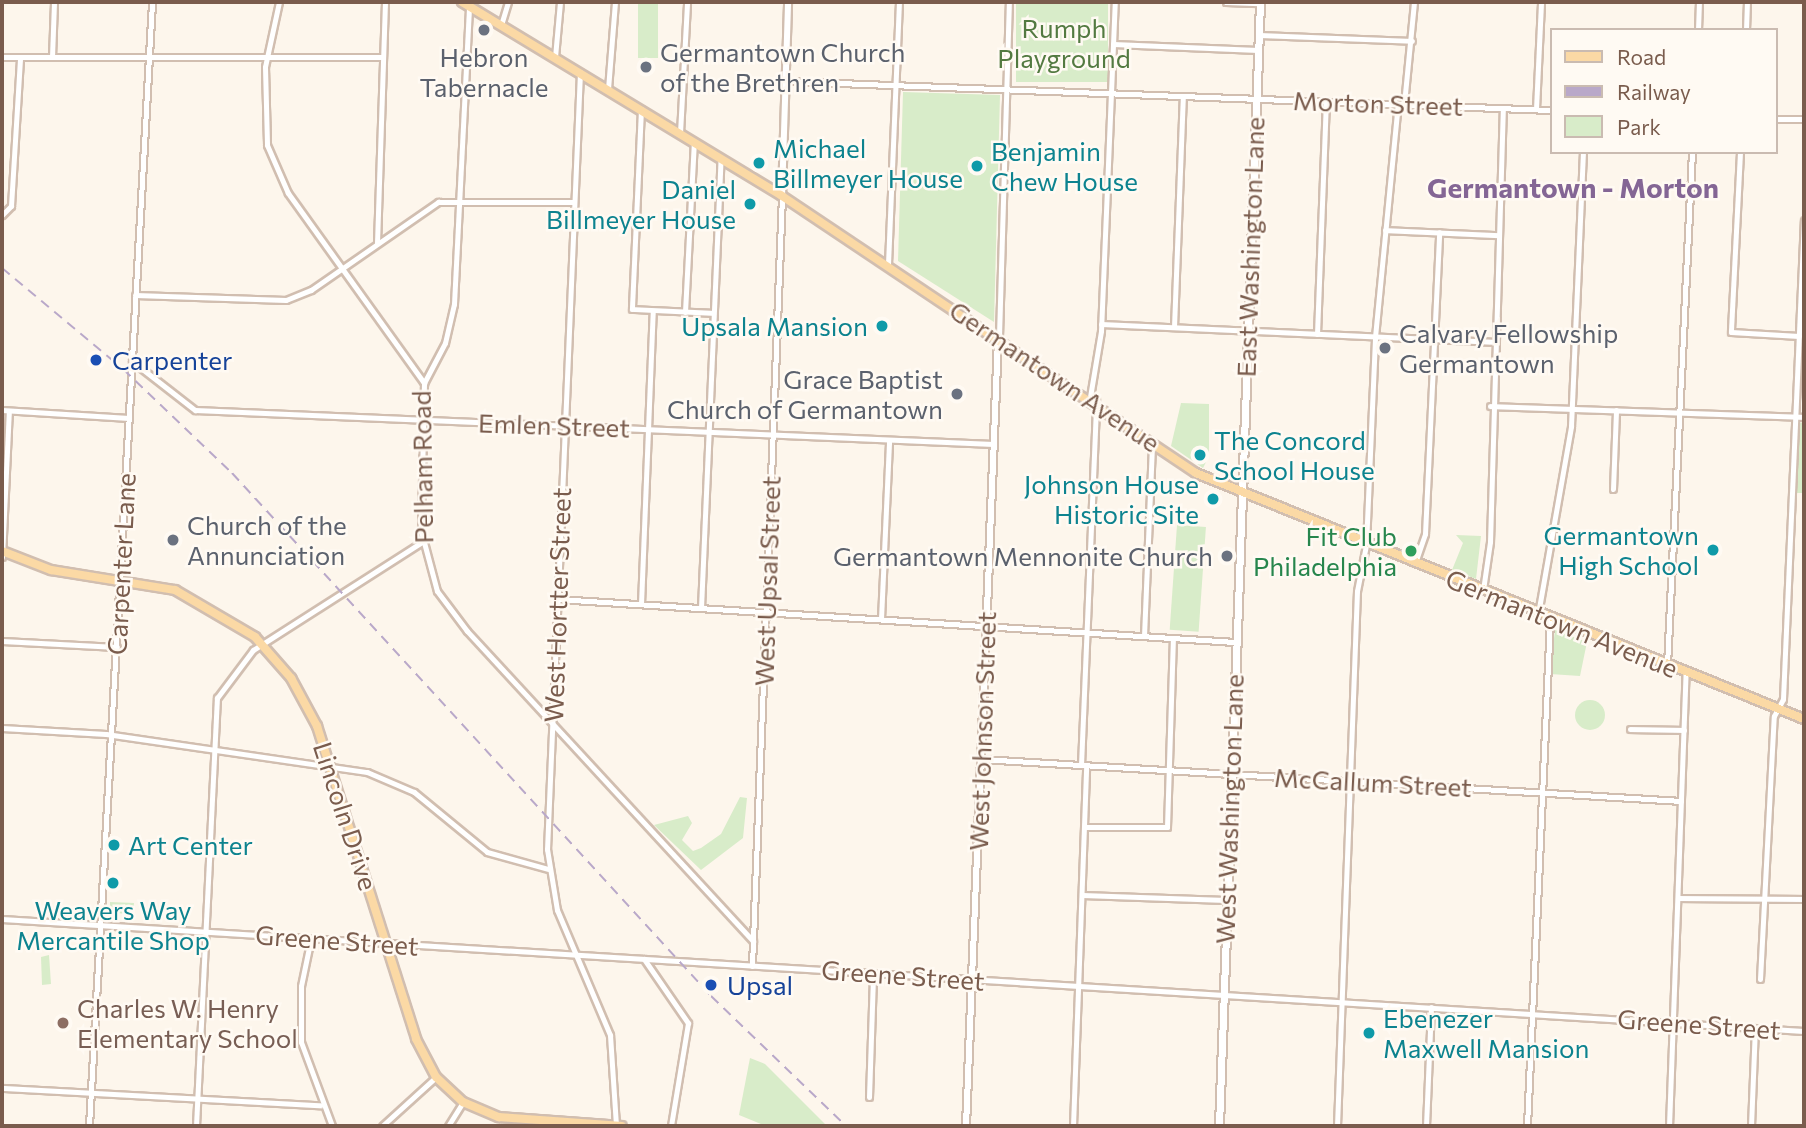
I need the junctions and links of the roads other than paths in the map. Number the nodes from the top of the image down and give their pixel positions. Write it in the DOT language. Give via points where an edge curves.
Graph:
graph roads {
  1 [pos="54,2"];
  2 [pos="152,2"];
  3 [pos="279,2"];
  4 [pos="385,2"];
  5 [pos="508,2"];
  6 [pos="560,2"];
  7 [pos="615,2"];
  8 [pos="688,2"];
  9 [pos="788,2"];
  10 [pos="899,2"];
  11 [pos="1009,2"];
  12 [pos="1115,2"];
  13 [pos="1226,2"];
  14 [pos="1260,2"];
  15 [pos="1414,2"];
  16 [pos="1541,2"];
  17 [pos="1699,2"];
  18 [pos="1747,2"];
  19 [pos="466,4"];
  20 [pos="501,25"];
  21 [pos="1698,28"];
  22 [pos="1745,28"];
  23 [pos="1259,35"];
  24 [pos="1412,41"];
  25 [pos="1113,44"];
  26 [pos="1258,50"];
  27 [pos="2,57"];
  28 [pos="20,57"];
  29 [pos="52,57"];
  30 [pos="149,57"];
  31 [pos="265,57"];
  32 [pos="382,57"];
  33 [pos="555,57"];
  34 [pos="580,72"];
  35 [pos="785,81"];
  36 [pos="896,85"];
  37 [pos="608,89"];
  38 [pos="1007,90"];
  39 [pos="1112,93"];
  40 [pos="1183,96"];
  41 [pos="1256,99"];
  42 [pos="1326,101"];
  43 [pos="1401,104"];
  44 [pos="1503,108"];
  45 [pos="641,109"];
  46 [pos="1536,109"];
  47 [pos="1550,110"];
  48 [pos="1778,118"];
  49 [pos="1804,119"];
  50 [pos="680,133"];
  51 [pos="694,142"];
  52 [pos="1583,154"];
  53 [pos="1692,154"];
  54 [pos="1740,154"];
  55 [pos="721,158"];
  56 [pos="782,196"];
  57 [pos="459,198"];
  58 [pos="573,202"];
  59 [pos="4,215"];
  60 [pos="1804,220"];
  61 [pos="1804,229"];
  62 [pos="1385,230"];
  63 [pos="1438,232"];
  64 [pos="1497,235"];
  65 [pos="377,243"];
  66 [pos="888,264"];
  67 [pos="342,268"];
  68 [pos="135,295"];
  69 [pos="653,311"];
  70 [pos="685,312"];
  71 [pos="712,313"];
  72 [pos="1101,324"];
  73 [pos="1174,327"];
  74 [pos="1247,331"];
  75 [pos="1317,334"];
  76 [pos="999,336"];
  77 [pos="1799,336"];
  78 [pos="1375,337"];
  79 [pos="1433,340"];
  80 [pos="1492,342"];
  81 [pos="132,361"];
  82 [pos="424,383"];
  83 [pos="1093,399"];
  84 [pos="1490,406"];
  85 [pos="1572,408"];
  86 [pos="1616,410"];
  87 [pos="5,411"];
  88 [pos="1681,413"];
  89 [pos="1796,417"];
  90 [pos="1804,417"];
  91 [pos="129,418"];
  92 [pos="424,419"];
  93 [pos="564,425"];
  94 [pos="649,429"];
  95 [pos="708,431"];
  96 [pos="774,435"];
  97 [pos="888,440"];
  98 [pos="1153,442"];
  99 [pos="993,444"];
  100 [pos="1613,489"];
  101 [pos="1240,493"];
  102 [pos="422,542"];
  103 [pos="1366,545"];
  104 [pos="2,551"];
  105 [pos="2,557"];
  106 [pos="1414,565"];
  107 [pos="120,578"];
  108 [pos="1482,592"];
  109 [pos="557,599"];
  110 [pos="641,604"];
  111 [pos="701,608"];
  112 [pos="766,612"];
  113 [pos="1538,614"];
  114 [pos="881,619"];
  115 [pos="1550,619"];
  116 [pos="986,626"];
  117 [pos="1086,632"];
  118 [pos="1144,636"];
  119 [pos="1174,638"];
  120 [pos="2,641"];
  121 [pos="1235,642"];
  122 [pos="263,644"];
  123 [pos="117,647"];
  124 [pos="1667,665"];
  125 [pos="1686,673"];
  126 [pos="1778,708"];
  127 [pos="1804,719"];
  128 [pos="552,725"];
  129 [pos="2,728"];
  130 [pos="1630,729"];
  131 [pos="1684,730"];
  132 [pos="112,737"];
  133 [pos="212,752"];
  134 [pos="981,759"];
  135 [pos="1084,765"];
  136 [pos="330,767"];
  137 [pos="1169,770"];
  138 [pos="1230,774"];
  139 [pos="1350,781"];
  140 [pos="1539,792"];
  141 [pos="1681,801"];
  142 [pos="1084,827"];
  143 [pos="548,869"];
  144 [pos="1082,895"];
  145 [pos="1678,898"];
  146 [pos="1765,898"];
  147 [pos="1804,899"];
  148 [pos="1226,900"];
  149 [pos="2,919"];
  150 [pos="102,926"];
  151 [pos="205,932"];
  152 [pos="311,938"];
  153 [pos="753,940"];
  154 [pos="386,943"];
  155 [pos="578,954"];
  156 [pos="644,959"];
  157 [pos="752,965"];
  158 [pos="873,974"];
  159 [pos="972,979"];
  160 [pos="1760,979"];
  161 [pos="1079,986"];
  162 [pos="1223,995"];
  163 [pos="1342,1002"];
  164 [pos="1431,1007"];
  165 [pos="1531,1014"];
  166 [pos="1673,1022"];
  167 [pos="1755,1028"];
  168 [pos="1804,1031"];
  169 [pos="436,1077"];
  170 [pos="2,1088"];
  171 [pos="92,1093"];
  172 [pos="869,1097"];
  173 [pos="197,1100"];
  174 [pos="463,1102"];
  175 [pos="321,1105"];
  176 [pos="499,1122"];
  177 [pos="89,1126"];
  178 [pos="196,1126"];
  179 [pos="332,1126"];
  180 [pos="382,1126"];
  181 [pos="448,1126"];
  182 [pos="618,1126"];
  183 [pos="671,1126"];
  184 [pos="966,1126"];
  185 [pos="1073,1126"];
  186 [pos="1219,1126"];
  187 [pos="1337,1126"];
  188 [pos="1426,1126"];
  189 [pos="1527,1126"];
  190 [pos="1669,1126"];
  191 [pos="1751,1126"];
  1 -- 29 [label="street"];
  2 -- 30 [label="street, Carpenter Lane"];
  3 -- 31 [label="street, Pelham Road"];
  4 -- 32 [label="street"];
  5 -- 20 [label="street"];
  6 -- 33 [label="street"];
  7 -- 37 [label="street"];
  8 -- 50 [label="street"];
  9 -- 35 [label="street"];
  10 -- 36 [label="street"];
  11 -- 38 [label="street"];
  12 -- 25 [label="street"];
  13 -- 14 [label="street"];
  14 -- 23 [label="main road, East Washington Lane"];
  15 -- 24 [label="street"];
  16 -- 46 [label="street"];
  17 -- 21 [label="street"];
  18 -- 22 [label="street"];
  19 -- 20 [label="main road, Germantown Avenue"];
  19 -- 57 [label="street"];
  20 -- 33 [label="main road, Germantown Avenue"];
  23 -- 24 [label="street"];
  23 -- 26 [label="main road, East Washington Lane"];
  24 -- 43 [label="street"];
  25 -- 26 [label="street"];
  25 -- 39 [label="street"];
  26 -- 41 [label="main road, East Washington Lane"];
  27 -- 28 [label="street"];
  28 -- 29 [label="street"];
  28 -- 59 [label="street"];
  29 -- 30 [label="street"];
  30 -- 31 [label="street"];
  30 -- 68 [label="street, Carpenter Lane"];
  31 -- 32 [label="street"];
  31 -- 67 [label="street, Pelham Road" via="263,116 273,163"];
  32 -- 65 [label="street"];
  33 -- 34 [label="main road, Germantown Avenue"];
  34 -- 37 [label="main road, Germantown Avenue"];
  34 -- 58 [label="street, West Hortter Street"];
  35 -- 36 [label="street, Morton Street"];
  35 -- 56 [label="street"];
  36 -- 38 [label="street, Morton Street"];
  36 -- 66 [label="street"];
  37 -- 45 [label="main road, Germantown Avenue"];
  38 -- 39 [label="street, Morton Street"];
  38 -- 76 [label="street"];
  39 -- 40 [label="street, Morton Street"];
  39 -- 72 [label="street"];
  40 -- 41 [label="street, Morton Street"];
  40 -- 73 [label="street"];
  41 -- 42 [label="street, Morton Street"];
  41 -- 74 [label="main road, East Washington Lane"];
  42 -- 43 [label="street, Morton Street"];
  42 -- 75 [label="street"];
  43 -- 44 [label="street, Morton Street"];
  43 -- 62 [label="street"];
  44 -- 46 [label="street, Morton Street"];
  44 -- 64 [label="street"];
  45 -- 50 [label="main road, Germantown Avenue"];
  45 -- 69 [label="street" via="632,309"];
  46 -- 47 [label="street, Morton Street"];
  48 -- 49 [label="street"];
  50 -- 51 [label="main road, Germantown Avenue"];
  51 -- 55 [label="main road, Germantown Avenue"];
  51 -- 70 [label="street"];
  52 -- 85 [label="street"];
  53 -- 88 [label="street"];
  54 -- 77 [label="street" via="1731,333"];
  55 -- 56 [label="main road, Germantown Avenue"];
  55 -- 71 [label="street"];
  56 -- 66 [label="main road, Germantown Avenue"];
  56 -- 96 [label="street, West Upsal Street"];
  57 -- 58 [label="street"];
  57 -- 65 [label="street" via="425,208"];
  57 -- 82 [label="street" via="451,324"];
  58 -- 93 [label="street, West Hortter Street"];
  60 -- 61 [label="street"];
  61 -- 77 [label="street"];
  62 -- 63 [label="street"];
  62 -- 78 [label="street"];
  63 -- 64 [label="street"];
  63 -- 79 [label="street"];
  64 -- 80 [label="street"];
  65 -- 67 [label="street"];
  66 -- 76 [label="main road, Germantown Avenue"];
  67 -- 68 [label="street" via="304,294 281,301"];
  67 -- 82 [label="street, Pelham Road"];
  68 -- 81 [label="street, Carpenter Lane"];
  69 -- 70 [label="street"];
  69 -- 94 [label="street"];
  70 -- 71 [label="street"];
  71 -- 95 [label="street"];
  72 -- 73 [label="street"];
  72 -- 83 [label="street"];
  73 -- 74 [label="street"];
  74 -- 75 [label="street"];
  74 -- 101 [label="main road, East Washington Lane"];
  75 -- 78 [label="street"];
  76 -- 83 [label="main road, Germantown Avenue"];
  76 -- 99 [label="street, West Johnson Street"];
  77 -- 89 [label="street"];
  78 -- 79 [label="street"];
  78 -- 103 [label="street"];
  79 -- 80 [label="street"];
  79 -- 106 [label="street" via="1425,534"];
  80 -- 84 [label="street"];
  81 -- 91 [label="street, Carpenter Lane"];
  81 -- 92 [label="street, Emlen Street" via="195,410"];
  82 -- 92 [label="street, Pelham Road"];
  83 -- 98 [label="main road, Germantown Avenue"];
  83 -- 117 [label="street"];
  84 -- 85 [label="street"];
  84 -- 108 [label="street" via="1490,533"];
  85 -- 86 [label="street"];
  85 -- 113 [label="street"];
  86 -- 88 [label="street"];
  86 -- 100 [label="street"];
  87 -- 91 [label="street"];
  87 -- 104 [label="street"];
  88 -- 89 [label="street"];
  88 -- 124 [label="street"];
  89 -- 90 [label="street"];
  89 -- 126 [label="street" via="1783,699"];
  91 -- 107 [label="street, Carpenter Lane"];
  92 -- 93 [label="street, Emlen Street"];
  92 -- 102 [label="street, Pelham Road"];
  93 -- 94 [label="street, Emlen Street"];
  93 -- 109 [label="street, West Hortter Street"];
  94 -- 95 [label="street, Emlen Street"];
  94 -- 110 [label="street"];
  95 -- 96 [label="street, Emlen Street"];
  95 -- 111 [label="street"];
  96 -- 97 [label="street, Emlen Street"];
  96 -- 112 [label="street, West Upsal Street"];
  97 -- 99 [label="street, Emlen Street"];
  97 -- 114 [label="street"];
  98 -- 101 [label="main road, Germantown Avenue" via="1196,473"];
  98 -- 118 [label="street"];
  99 -- 116 [label="street, West Johnson Street"];
  101 -- 103 [label="main road, Germantown Avenue"];
  101 -- 121 [label="main road, West Washington Lane"];
  102 -- 122 [label="street"];
  102 -- 128 [label="street, Pelham Road" via="446,606"];
  103 -- 106 [label="main road, Germantown Avenue"];
  103 -- 139 [label="street" via="1357,591"];
  104 -- 105 [label="street"];
  104 -- 107 [label="main road, Lincoln Drive" via="51,570"];
  106 -- 108 [label="main road, Germantown Avenue"];
  107 -- 122 [label="main road, Lincoln Drive" via="199,600"];
  107 -- 123 [label="street, Carpenter Lane"];
  108 -- 113 [label="main road, Germantown Avenue"];
  109 -- 110 [label="street"];
  109 -- 128 [label="street, West Hortter Street"];
  110 -- 111 [label="street"];
  111 -- 112 [label="street"];
  112 -- 114 [label="street"];
  112 -- 153 [label="street, West Upsal Street"];
  113 -- 115 [label="main road, Germantown Avenue"];
  114 -- 116 [label="street"];
  115 -- 124 [label="main road, Germantown Avenue"];
  115 -- 140 [label="street"];
  116 -- 117 [label="street"];
  116 -- 134 [label="street, West Johnson Street"];
  117 -- 118 [label="street"];
  117 -- 135 [label="street"];
  118 -- 119 [label="street"];
  119 -- 121 [label="street"];
  119 -- 137 [label="street"];
  120 -- 123 [label="street"];
  121 -- 138 [label="main road, West Washington Lane"];
  122 -- 133 [label="street" via="240,661 220,690"];
  122 -- 136 [label="main road, Lincoln Drive" via="306,703"];
  123 -- 132 [label="street, Carpenter Lane"];
  124 -- 125 [label="main road, Germantown Avenue"];
  125 -- 126 [label="main road, Germantown Avenue"];
  125 -- 131 [label="street"];
  126 -- 127 [label="main road, Germantown Avenue"];
  126 -- 146 [label="street"];
  128 -- 143 [label="street, West Hortter Street"];
  128 -- 153 [label="street, Pelham Road"];
  129 -- 132 [label="street"];
  130 -- 131 [label="street"];
  131 -- 141 [label="street"];
  132 -- 133 [label="street"];
  132 -- 150 [label="street, Carpenter Lane"];
  133 -- 136 [label="street"];
  133 -- 151 [label="street"];
  134 -- 135 [label="street, McCallum Street"];
  134 -- 159 [label="street, West Johnson Street"];
  135 -- 137 [label="street, McCallum Street"];
  135 -- 142 [label="street"];
  136 -- 143 [label="street" via="394,781 477,846"];
  136 -- 154 [label="main road, Lincoln Drive"];
  137 -- 138 [label="street, McCallum Street"];
  137 -- 142 [label="street" via="1166,829"];
  138 -- 139 [label="street, McCallum Street"];
  138 -- 148 [label="main road, West Washington Lane"];
  139 -- 140 [label="street, McCallum Street"];
  139 -- 163 [label="street"];
  140 -- 141 [label="street, McCallum Street"];
  140 -- 165 [label="street"];
  141 -- 145 [label="street"];
  142 -- 144 [label="street"];
  143 -- 155 [label="street, West Hortter Street" via="560,918"];
  144 -- 148 [label="street"];
  144 -- 161 [label="street"];
  145 -- 146 [label="street"];
  145 -- 166 [label="street"];
  146 -- 147 [label="street"];
  146 -- 160 [label="street"];
  148 -- 162 [label="main road, West Washington Lane"];
  149 -- 150 [label="street, Greene Street"];
  150 -- 151 [label="street, Greene Street"];
  150 -- 171 [label="street, Carpenter Lane"];
  151 -- 152 [label="street, Greene Street"];
  151 -- 173 [label="street"];
  152 -- 154 [label="street, Greene Street"];
  152 -- 175 [label="street" via="300,1027"];
  153 -- 157 [label="street, West Upsal Street"];
  154 -- 155 [label="street, Greene Street"];
  154 -- 169 [label="main road, Lincoln Drive" via="421,1050"];
  155 -- 156 [label="street, Greene Street"];
  155 -- 182 [label="street, West Hortter Street" via="610,1035"];
  156 -- 157 [label="street, Greene Street"];
  156 -- 183 [label="street" via="688,1023"];
  157 -- 158 [label="street, Greene Street"];
  158 -- 159 [label="street, Greene Street"];
  158 -- 172 [label="street"];
  159 -- 161 [label="street, Greene Street"];
  159 -- 184 [label="street, West Johnson Street"];
  161 -- 162 [label="street, Greene Street"];
  161 -- 185 [label="street"];
  162 -- 163 [label="street, Greene Street"];
  162 -- 186 [label="main road, West Washington Lane"];
  163 -- 164 [label="street, Greene Street"];
  163 -- 187 [label="street"];
  164 -- 165 [label="street, Greene Street"];
  164 -- 188 [label="street"];
  165 -- 166 [label="street, Greene Street"];
  165 -- 189 [label="street"];
  166 -- 167 [label="street, Greene Street"];
  166 -- 190 [label="street"];
  167 -- 168 [label="street, Greene Street"];
  167 -- 191 [label="street"];
  169 -- 174 [label="main road, Lincoln Drive"];
  169 -- 180 [label="street"];
  170 -- 171 [label="street"];
  171 -- 173 [label="street"];
  171 -- 177 [label="street, Carpenter Lane"];
  173 -- 175 [label="street"];
  173 -- 178 [label="street"];
  174 -- 176 [label="main road, Lincoln Drive"];
  174 -- 181 [label="street"];
  175 -- 179 [label="street"];
  176 -- 182 [label="main road, Lincoln Drive"];
}
